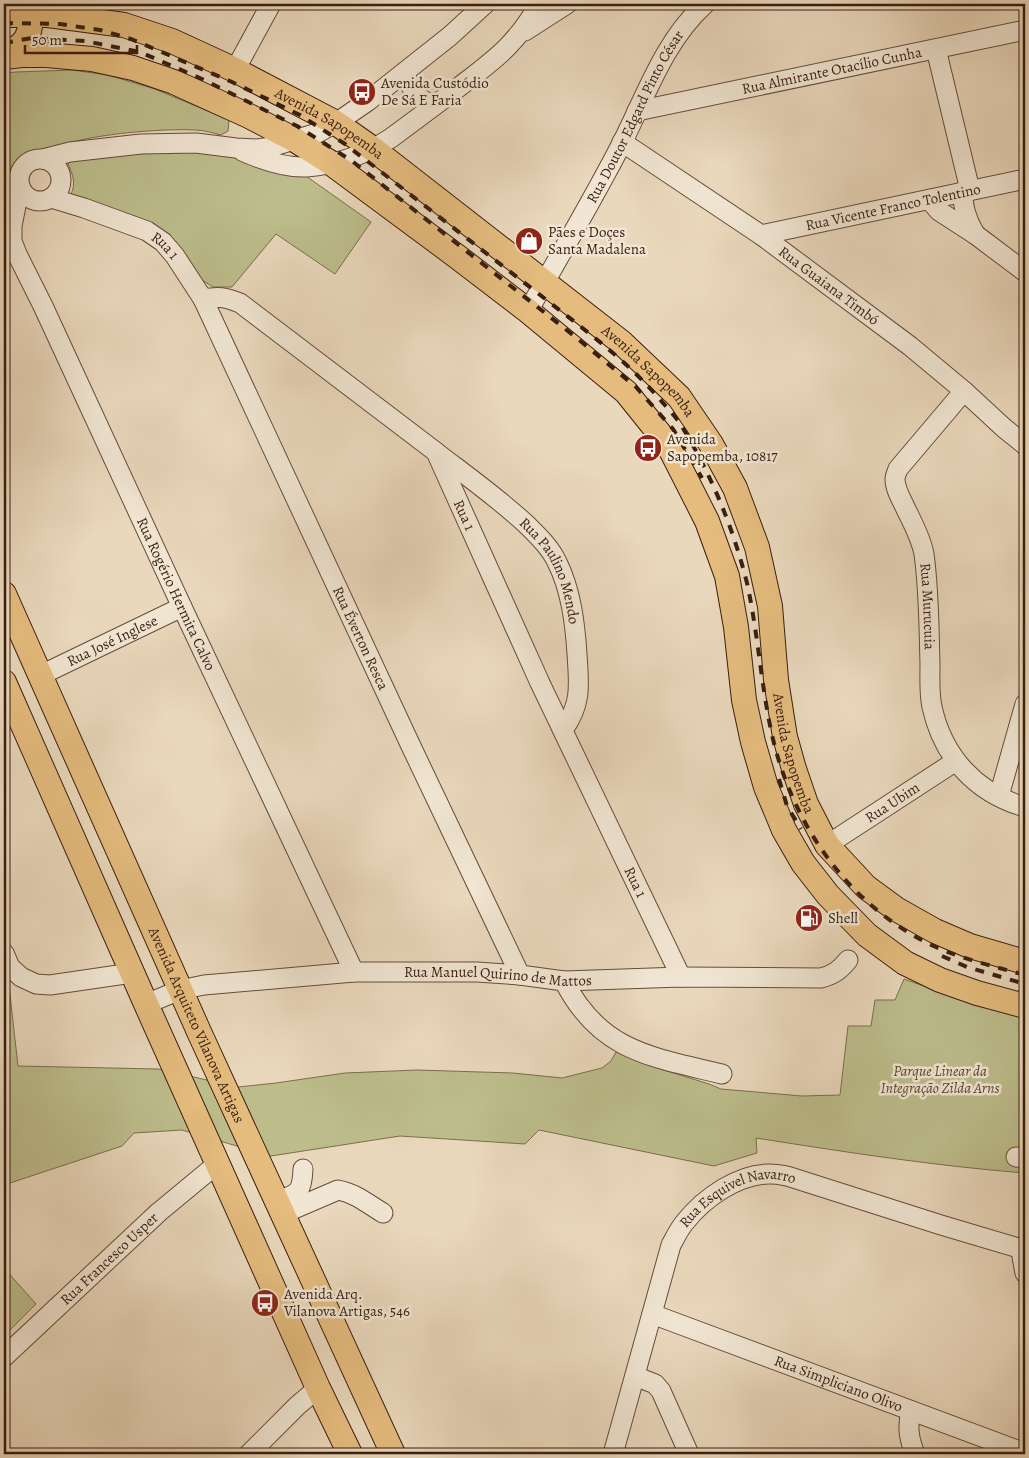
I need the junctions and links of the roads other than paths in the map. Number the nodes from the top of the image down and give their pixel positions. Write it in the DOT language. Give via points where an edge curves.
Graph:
graph roads {
  1 [pos="271,4"];
  2 [pos="486,4"];
  3 [pos="539,4"];
  4 [pos="567,4"];
  5 [pos="705,4"];
  6 [pos="32,9"];
  7 [pos="4,15"];
  8 [pos="1025,30"];
  9 [pos="520,34"];
  10 [pos="936,49"];
  11 [pos="4,55"];
  12 [pos="235,70"];
  13 [pos="398,78"];
  14 [pos="427,111"];
  15 [pos="638,111"];
  16 [pos="336,123"];
  17 [pos="295,140"];
  18 [pos="622,142"];
  19 [pos="236,148"];
  20 [pos="85,150"];
  21 [pos="374,150"];
  22 [pos="43,159"];
  23 [pos="331,162"];
  24 [pos="1025,179"];
  25 [pos="44,188"];
  26 [pos="966,191"];
  27 [pos="931,198"];
  28 [pos="761,235"];
  29 [pos="976,235"];
  30 [pos="1025,272"];
  31 [pos="545,283"];
  32 [pos="203,299"];
  33 [pos="528,311"];
  34 [pos="964,391"];
  35 [pos="1025,445"];
  36 [pos="436,452"];
  37 [pos="4,594"];
  38 [pos="182,607"];
  39 [pos="41,675"];
  40 [pos="4,682"];
  41 [pos="1025,704"];
  42 [pos="562,730"];
  43 [pos="956,761"];
  44 [pos="998,796"];
  45 [pos="1025,807"];
  46 [pos="828,845"];
  47 [pos="4,953"];
  48 [pos="848,960"];
  49 [pos="1025,962"];
  50 [pos="354,972"];
  51 [pos="132,973"];
  52 [pos="520,975"];
  53 [pos="681,977"];
  54 [pos="564,982"];
  55 [pos="180,990"];
  56 [pos="146,1004"];
  57 [pos="1025,1006"];
  58 [pos="722,1074"];
  59 [pos="217,1164"];
  60 [pos="303,1169"];
  61 [pos="279,1208"];
  62 [pos="383,1213"];
  63 [pos="1024,1250"];
  64 [pos="1025,1273"];
  65 [pos="652,1314"];
  66 [pos="4,1357"];
  67 [pos="635,1376"];
  68 [pos="318,1388"];
  69 [pos="911,1411"];
  70 [pos="250,1454"];
  71 [pos="350,1454"];
  72 [pos="393,1454"];
  73 [pos="614,1454"];
  74 [pos="689,1454"];
  75 [pos="915,1454"];
  76 [pos="1025,1454"];
  1 -- 12 [label="street"];
  2 -- 13 [label="street"];
  3 -- 9 [label="street"];
  4 -- 9 [label="street"];
  5 -- 15 [label="street, Rua Doutor Edgard Pinto César" via="669,47"];
  6 -- 7 [label="main road, Avenida Sapopemba"];
  6 -- 11 [label="main road" via="26,40"];
  6 -- 12 [label="main road, Avenida Sapopemba" via="124,25 172,41"];
  8 -- 10 [label="street, Rua Almirante Otacílio Cunha"];
  9 -- 14 [label="street" via="497,57"];
  10 -- 15 [label="street, Rua Almirante Otacílio Cunha"];
  10 -- 26 [label="street"];
  11 -- 17 [label="main road, Avenida Sapopemba" via="46,54 134,68 174,82"];
  12 -- 16 [label="main road, Avenida Sapopemba"];
  13 -- 14 [label="street" via="423,101"];
  13 -- 16 [label="street"];
  14 -- 21 [label="street"];
  15 -- 18 [label="street, Rua Doutor Edgard Pinto César"];
  16 -- 17 [label="street"];
  16 -- 21 [label="main road, Avenida Sapopemba"];
  17 -- 19 [label="street" via="258,149"];
  17 -- 23 [label="main road, Avenida Sapopemba"];
  18 -- 28 [label="street, Rua Guaiana Timbó"];
  18 -- 31 [label="street, Rua Doutor Edgard Pinto César"];
  19 -- 20 [label="street" via="196,143"];
  19 -- 23 [label="street" via="262,160 283,164 305,167"];
  20 -- 22 [label="street"];
  20 -- 25 [label="street"];
  21 -- 23 [label="street"];
  21 -- 31 [label="main road, Avenida Sapopemba"];
  22 -- 25 [label="street, Rua 1" via="55,165"];
  22 -- 25 [label="street, Rua Rogério Hermita Calvo" via="31,161 20,174"];
  23 -- 33 [label="main road, Avenida Sapopemba"];
  24 -- 26 [label="street, Rua Vicente Franco Tolentino"];
  25 -- 32 [label="street, Rua 1" via="84,208 147,231 163,242"];
  25 -- 38 [label="street, Rua Rogério Hermita Calvo" via="14,212 12,241"];
  26 -- 27 [label="street, Rua Vicente Franco Tolentino"];
  26 -- 29 [label="street" via="966,215"];
  27 -- 28 [label="street, Rua Vicente Franco Tolentino"];
  27 -- 29 [label="street" via="939,211"];
  28 -- 34 [label="street, Rua Guaiana Timbó" via="910,346"];
  29 -- 30 [label="street"];
  31 -- 33 [label="street, Rua Doutor Edgard Pinto César"];
  31 -- 46 [label="main road, Avenida Sapopemba" via="621,342 679,397 711,444 735,488 757,547 770,606 785,737 806,804"];
  32 -- 36 [label="street, Rua 1" via="226,298 240,303"];
  32 -- 52 [label="street, Rua Éverton Resca"];
  33 -- 57 [label="main road, Avenida Sapopemba" via="626,392 672,452 707,521 727,576 753,742 766,787 784,830 803,863 828,895 867,935 905,963 940,980"];
  34 -- 35 [label="street, Rua Guaiana Timbó"];
  34 -- 43 [label="street, Rua Murucuia" via="898,468 895,479 924,552 931,704 941,737"];
  36 -- 42 [label="street, Rua 1"];
  36 -- 42 [label="street, Rua Paulino Mendo" via="504,504 540,537 557,561 574,617 579,679 577,703"];
  37 -- 39 [label="main road, Avenida Arquiteto Vilanova Artigas"];
  38 -- 39 [label="street, Rua José Inglese"];
  38 -- 50 [label="street, Rua Rogério Hermita Calvo"];
  39 -- 55 [label="main road, Avenida Arquiteto Vilanova Artigas"];
  40 -- 51 [label="main road"];
  41 -- 44 [label="street"];
  42 -- 53 [label="street, Rua 1"];
  43 -- 44 [label="street, Rua Murucuia" via="967,775"];
  43 -- 46 [label="street, Rua Ubim"];
  44 -- 45 [label="street, Rua Murucuia"];
  46 -- 49 [label="main road, Avenida Sapopemba" via="866,886 896,909 970,946"];
  47 -- 51 [label="street" via="10,967 36,984 50,985"];
  48 -- 53 [label="street, Rua Manuel Quirino de Mattos" via="837,973 821,978"];
  50 -- 52 [label="street, Rua Manuel Quirino de Mattos"];
  50 -- 55 [label="street, Rua Manuel Quirino de Mattos" via="204,985"];
  51 -- 56 [label="main road"];
  52 -- 54 [label="street, Rua Manuel Quirino de Mattos"];
  53 -- 54 [label="street, Rua Manuel Quirino de Mattos"];
  54 -- 58 [label="street" via="588,1018 611,1038 658,1059"];
  55 -- 56 [label="street, Rua Manuel Quirino de Mattos"];
  55 -- 61 [label="main road, Avenida Arquiteto Vilanova Artigas"];
  56 -- 59 [label="main road"];
  59 -- 66 [label="street, Rua Francesco Usper" via="159,1212"];
  59 -- 68 [label="main road"];
  60 -- 61 [label="street" via="301,1187"];
  61 -- 62 [label="street" via="338,1190 355,1195"];
  61 -- 72 [label="main road, Avenida Arquiteto Vilanova Artigas"];
  63 -- 64 [label="street"];
  63 -- 65 [label="street, Rua Esquivel Navarro" via="787,1176 757,1176 722,1189 684,1223 671,1245"];
  65 -- 67 [label="street, Rua Esquivel Navarro"];
  65 -- 69 [label="street, Rua Simpliciano Olivo"];
  67 -- 73 [label="street, Rua Esquivel Navarro"];
  67 -- 74 [label="street" via="655,1384 661,1391"];
  68 -- 70 [label="street"];
  68 -- 71 [label="main road"];
  69 -- 75 [label="street" via="908,1431"];
  69 -- 76 [label="street, Rua Simpliciano Olivo"];
}
